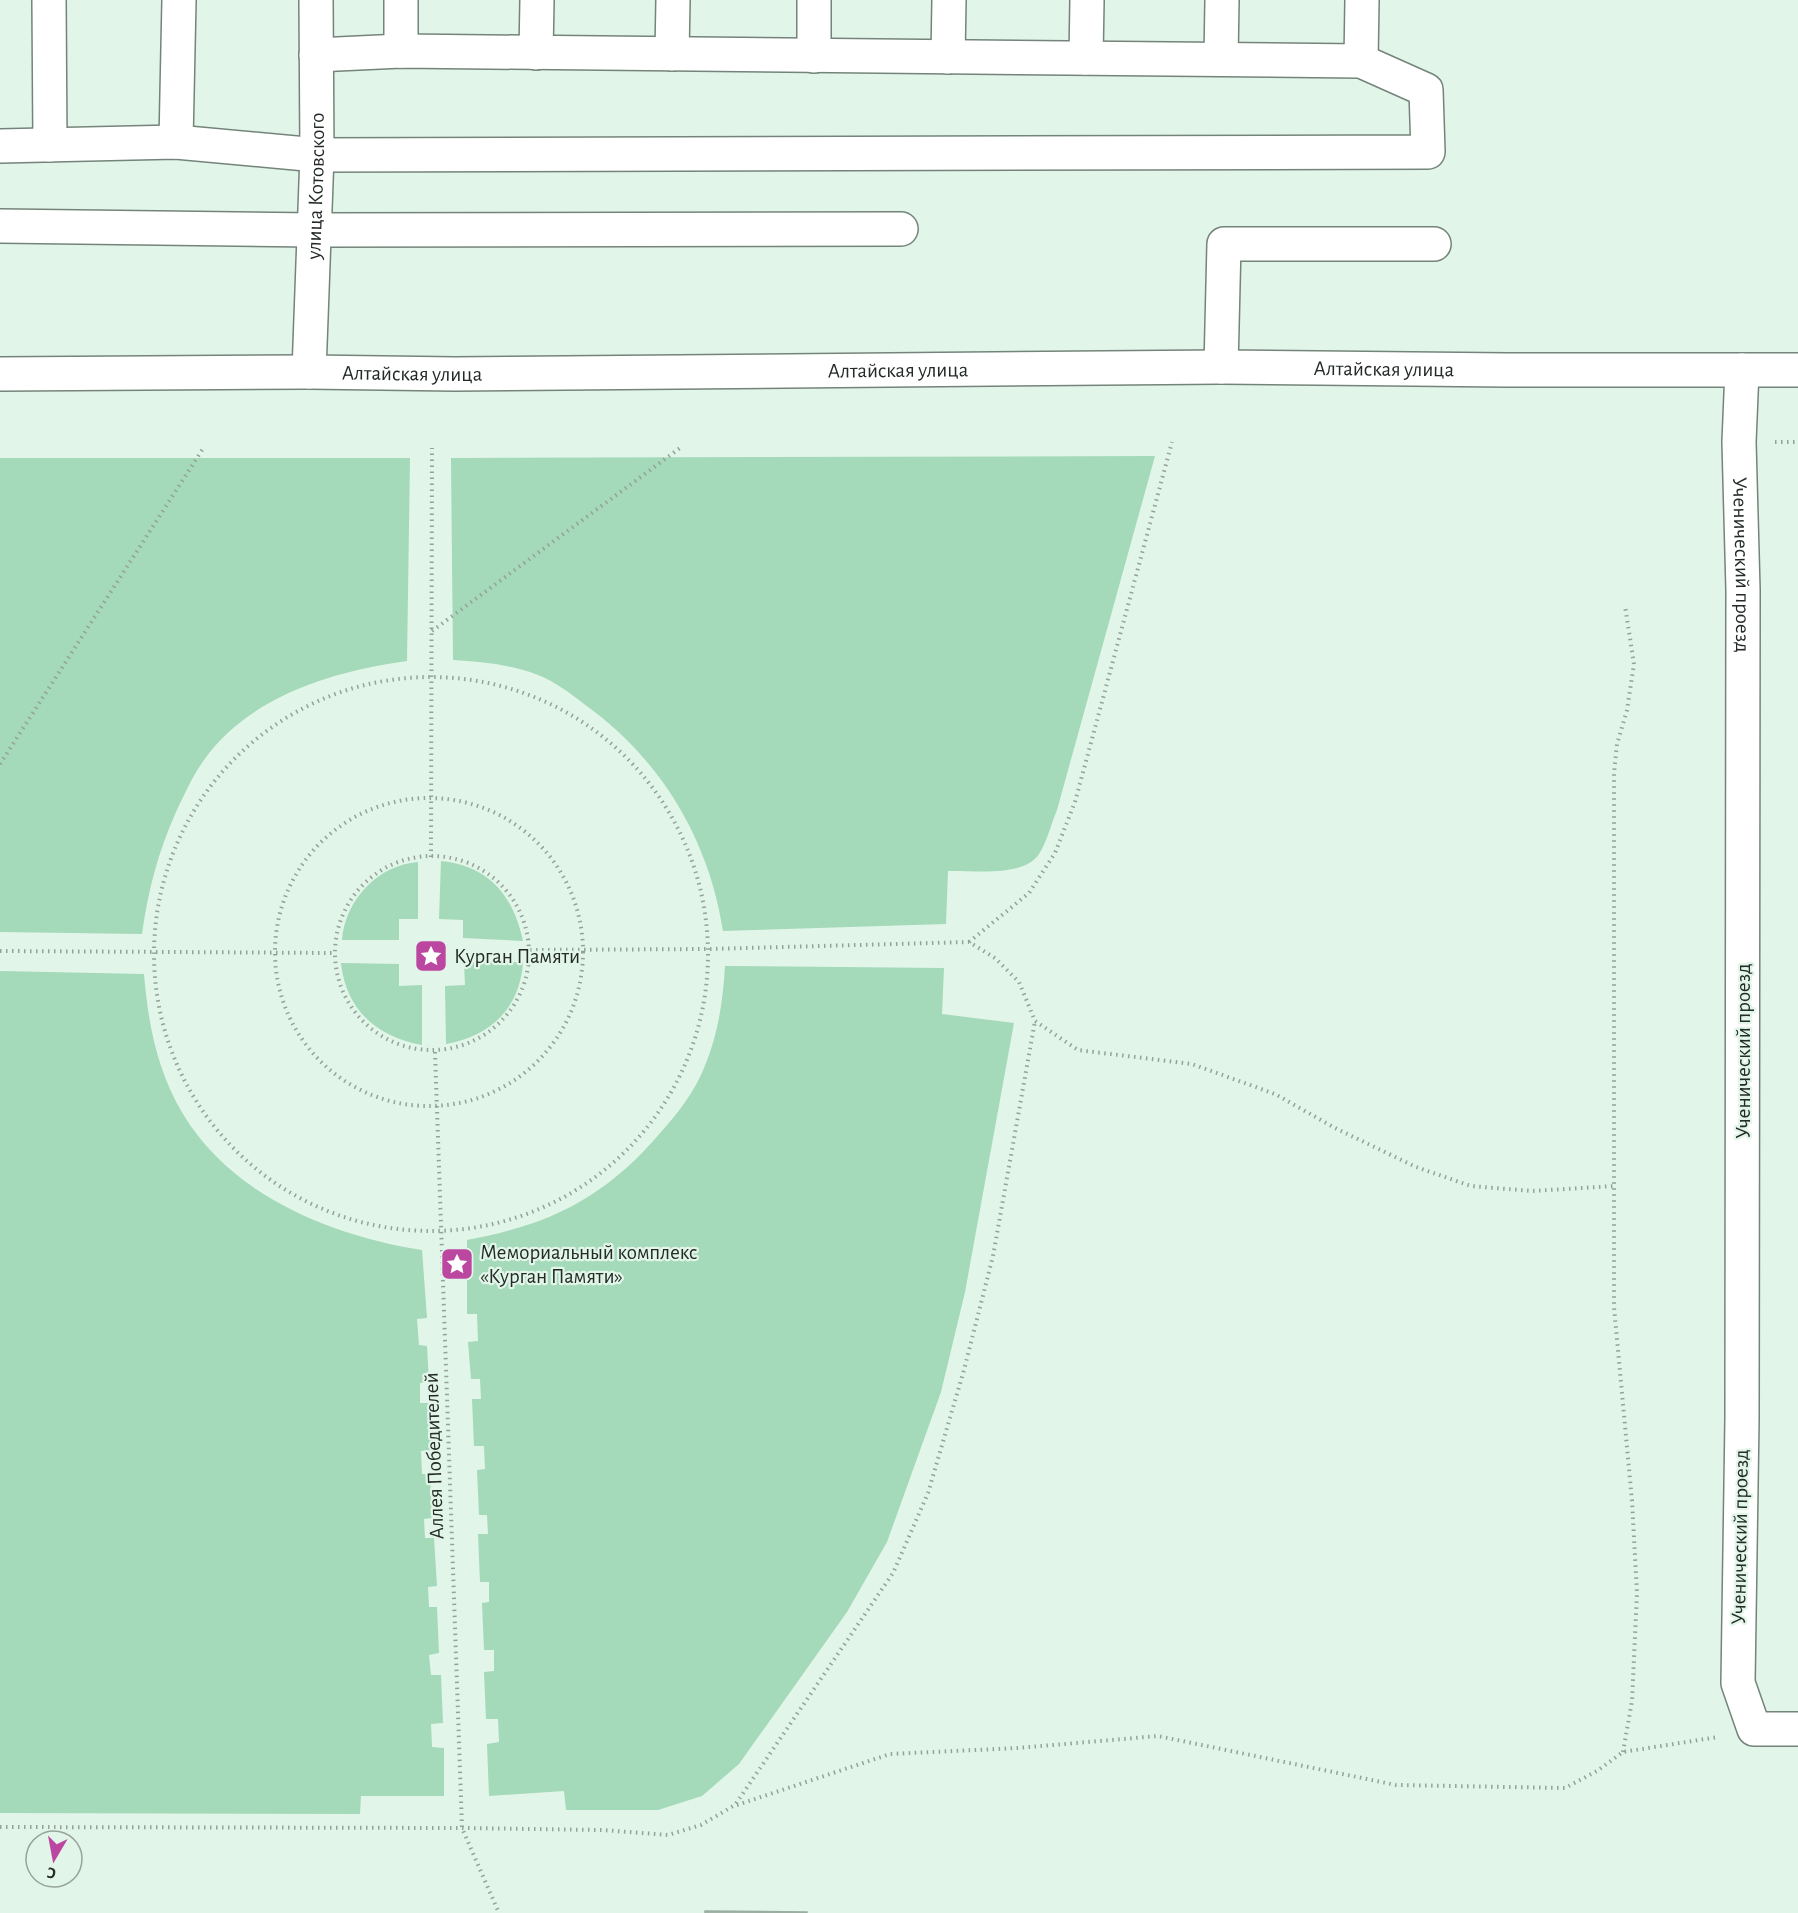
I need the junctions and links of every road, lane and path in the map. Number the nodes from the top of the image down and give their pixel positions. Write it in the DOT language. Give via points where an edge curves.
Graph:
graph roads {
  1 [pos="49,0"];
  2 [pos="179,0"];
  3 [pos="316,0"];
  4 [pos="401,0"];
  5 [pos="537,0"];
  6 [pos="673,0"];
  7 [pos="814,0"];
  8 [pos="949,0"];
  9 [pos="1087,0"];
  10 [pos="1222,0"];
  11 [pos="1362,0"];
  12 [pos="401,51"];
  13 [pos="536,53"];
  14 [pos="672,54"];
  15 [pos="316,55"];
  16 [pos="814,56"];
  17 [pos="948,57"];
  18 [pos="1086,58"];
  19 [pos="1221,59"];
  20 [pos="1361,61"];
  21 [pos="176,142"];
  22 [pos="50,145"];
  23 [pos="0,146"];
  24 [pos="317,155"];
  25 [pos="0,226"];
  26 [pos="901,229"];
  27 [pos="314,230"];
  28 [pos="1434,244"];
  29 [pos="1221,367"];
  30 [pos="1742,370"];
  31 [pos="1798,370"];
  32 [pos="309,372"];
  33 [pos="0,374"];
  34 [pos="1172,442"];
  35 [pos="204,447"];
  36 [pos="432,448"];
  37 [pos="680,448"];
  38 [pos="1625,606"];
  39 [pos="432,631"];
  40 [pos="431,676"];
  41 [pos="0,764"];
  42 [pos="431,796"];
  43 [pos="430,857"];
  44 [pos="969,942"];
  45 [pos="530,950"];
  46 [pos="585,950"];
  47 [pos="709,950"];
  48 [pos="0,951"];
  49 [pos="273,951"];
  50 [pos="155,953"];
  51 [pos="334,953"];
  52 [pos="1035,1021"];
  53 [pos="435,1052"];
  54 [pos="438,1106"];
  55 [pos="1615,1186"];
  56 [pos="441,1233"];
  57 [pos="1754,1729"];
  58 [pos="1798,1729"];
  59 [pos="1623,1752"];
  60 [pos="735,1806"];
  61 [pos="0,1827"];
  62 [pos="462,1828"];
  63 [pos="499,1913"];
  1 -- 22 [label="street"];
  2 -- 21 [label="street"];
  3 -- 15 [label="street, улица Котовского"];
  4 -- 12 [label="street"];
  5 -- 13 [label="street"];
  6 -- 14 [label="street"];
  7 -- 16 [label="street"];
  8 -- 17 [label="street"];
  9 -- 18 [label="street"];
  10 -- 19 [label="street"];
  11 -- 20 [label="street"];
  12 -- 13 [label="street"];
  12 -- 15 [label="street"];
  13 -- 14 [label="street"];
  14 -- 16 [label="street"];
  15 -- 24 [label="street, улица Котовского"];
  16 -- 17 [label="street"];
  17 -- 18 [label="street"];
  18 -- 19 [label="street"];
  19 -- 20 [label="street"];
  20 -- 24 [label="street" via="1426,90 1428,152"];
  21 -- 22 [label="street"];
  21 -- 24 [label="street"];
  22 -- 23 [label="street"];
  24 -- 27 [label="street, улица Котовского"];
  25 -- 27 [label="street"];
  26 -- 27 [label="street"];
  27 -- 32 [label="street, улица Котовского"];
  28 -- 29 [label="street" via="1224,244"];
  29 -- 30 [label="street, Алтайская улица"];
  29 -- 32 [label="street, Алтайская улица"];
  30 -- 31 [label="street, Алтайская улица"];
  30 -- 57 [label="street, Ученический проезд" via="1742,1408 1738,1683"];
  32 -- 33 [label="street, Алтайская улица"];
  34 -- 44 [label="path" via="1075,802 1055,853 1029,893"];
  35 -- 41 [label="path"];
  36 -- 39 [label="path"];
  37 -- 39 [label="path"];
  38 -- 55 [label="path" via="1634,664 1614,773"];
  39 -- 40 [label="path"];
  40 -- 42 [label="path"];
  40 -- 47 [label="path" via="465,679 531,695 587,726 623,754 651,786 675,825 702,904"];
  40 -- 50 [label="path" via="348,689 312,701 248,740 220,770 183,832 170,863"];
  42 -- 43 [label="path"];
  42 -- 46 [label="path" via="475,804 518,825 552,857 576,901"];
  42 -- 49 [label="path" via="380,804 338,826 304,859 282,901"];
  43 -- 45 [label="path" via="465,861 504,888 518,907"];
  43 -- 51 [label="path" via="395,863 357,891 344,911 334,940"];
  44 -- 47 [label="path"];
  44 -- 52 [label="path" via="995,958 1019,982"];
  45 -- 46 [label="path"];
  45 -- 53 [label="path" via="527,976 508,1014 475,1041"];
  46 -- 47 [label="path"];
  46 -- 54 [label="path" via="578,999 555,1044 520,1079 475,1101"];
  47 -- 56 [label="path" via="708,988 688,1063 644,1134 576,1187 490,1224"];
  48 -- 50 [label="path"];
  49 -- 50 [label="path"];
  49 -- 51 [label="path"];
  49 -- 54 [label="path" via="279,995 299,1039 333,1075 390,1101"];
  50 -- 56 [label="path" via="158,1004 183,1084 203,1116 233,1149 290,1191 336,1214 384,1228"];
  51 -- 53 [label="path" via="345,996 362,1021 388,1041"];
  52 -- 55 [label="path" via="1078,1050 1192,1064 1275,1095 1416,1167 1471,1186 1532,1191"];
  52 -- 60 [label="path" via="993,1256 928,1494 893,1573"];
  53 -- 54 [label="path, Аллея Победителей"];
  54 -- 56 [label="path, Аллея Победителей"];
  55 -- 59 [label="path" via="1614,1307 1637,1593 1632,1701"];
  56 -- 62 [label="path, Аллея Победителей"];
  57 -- 58 [label="street"];
  57 -- 59 [label="path"];
  59 -- 60 [label="path" via="1564,1788 1396,1785 1158,1736 890,1754"];
  60 -- 62 [label="path" via="701,1825 668,1835"];
  61 -- 62 [label="path"];
  62 -- 63 [label="path"];
}
